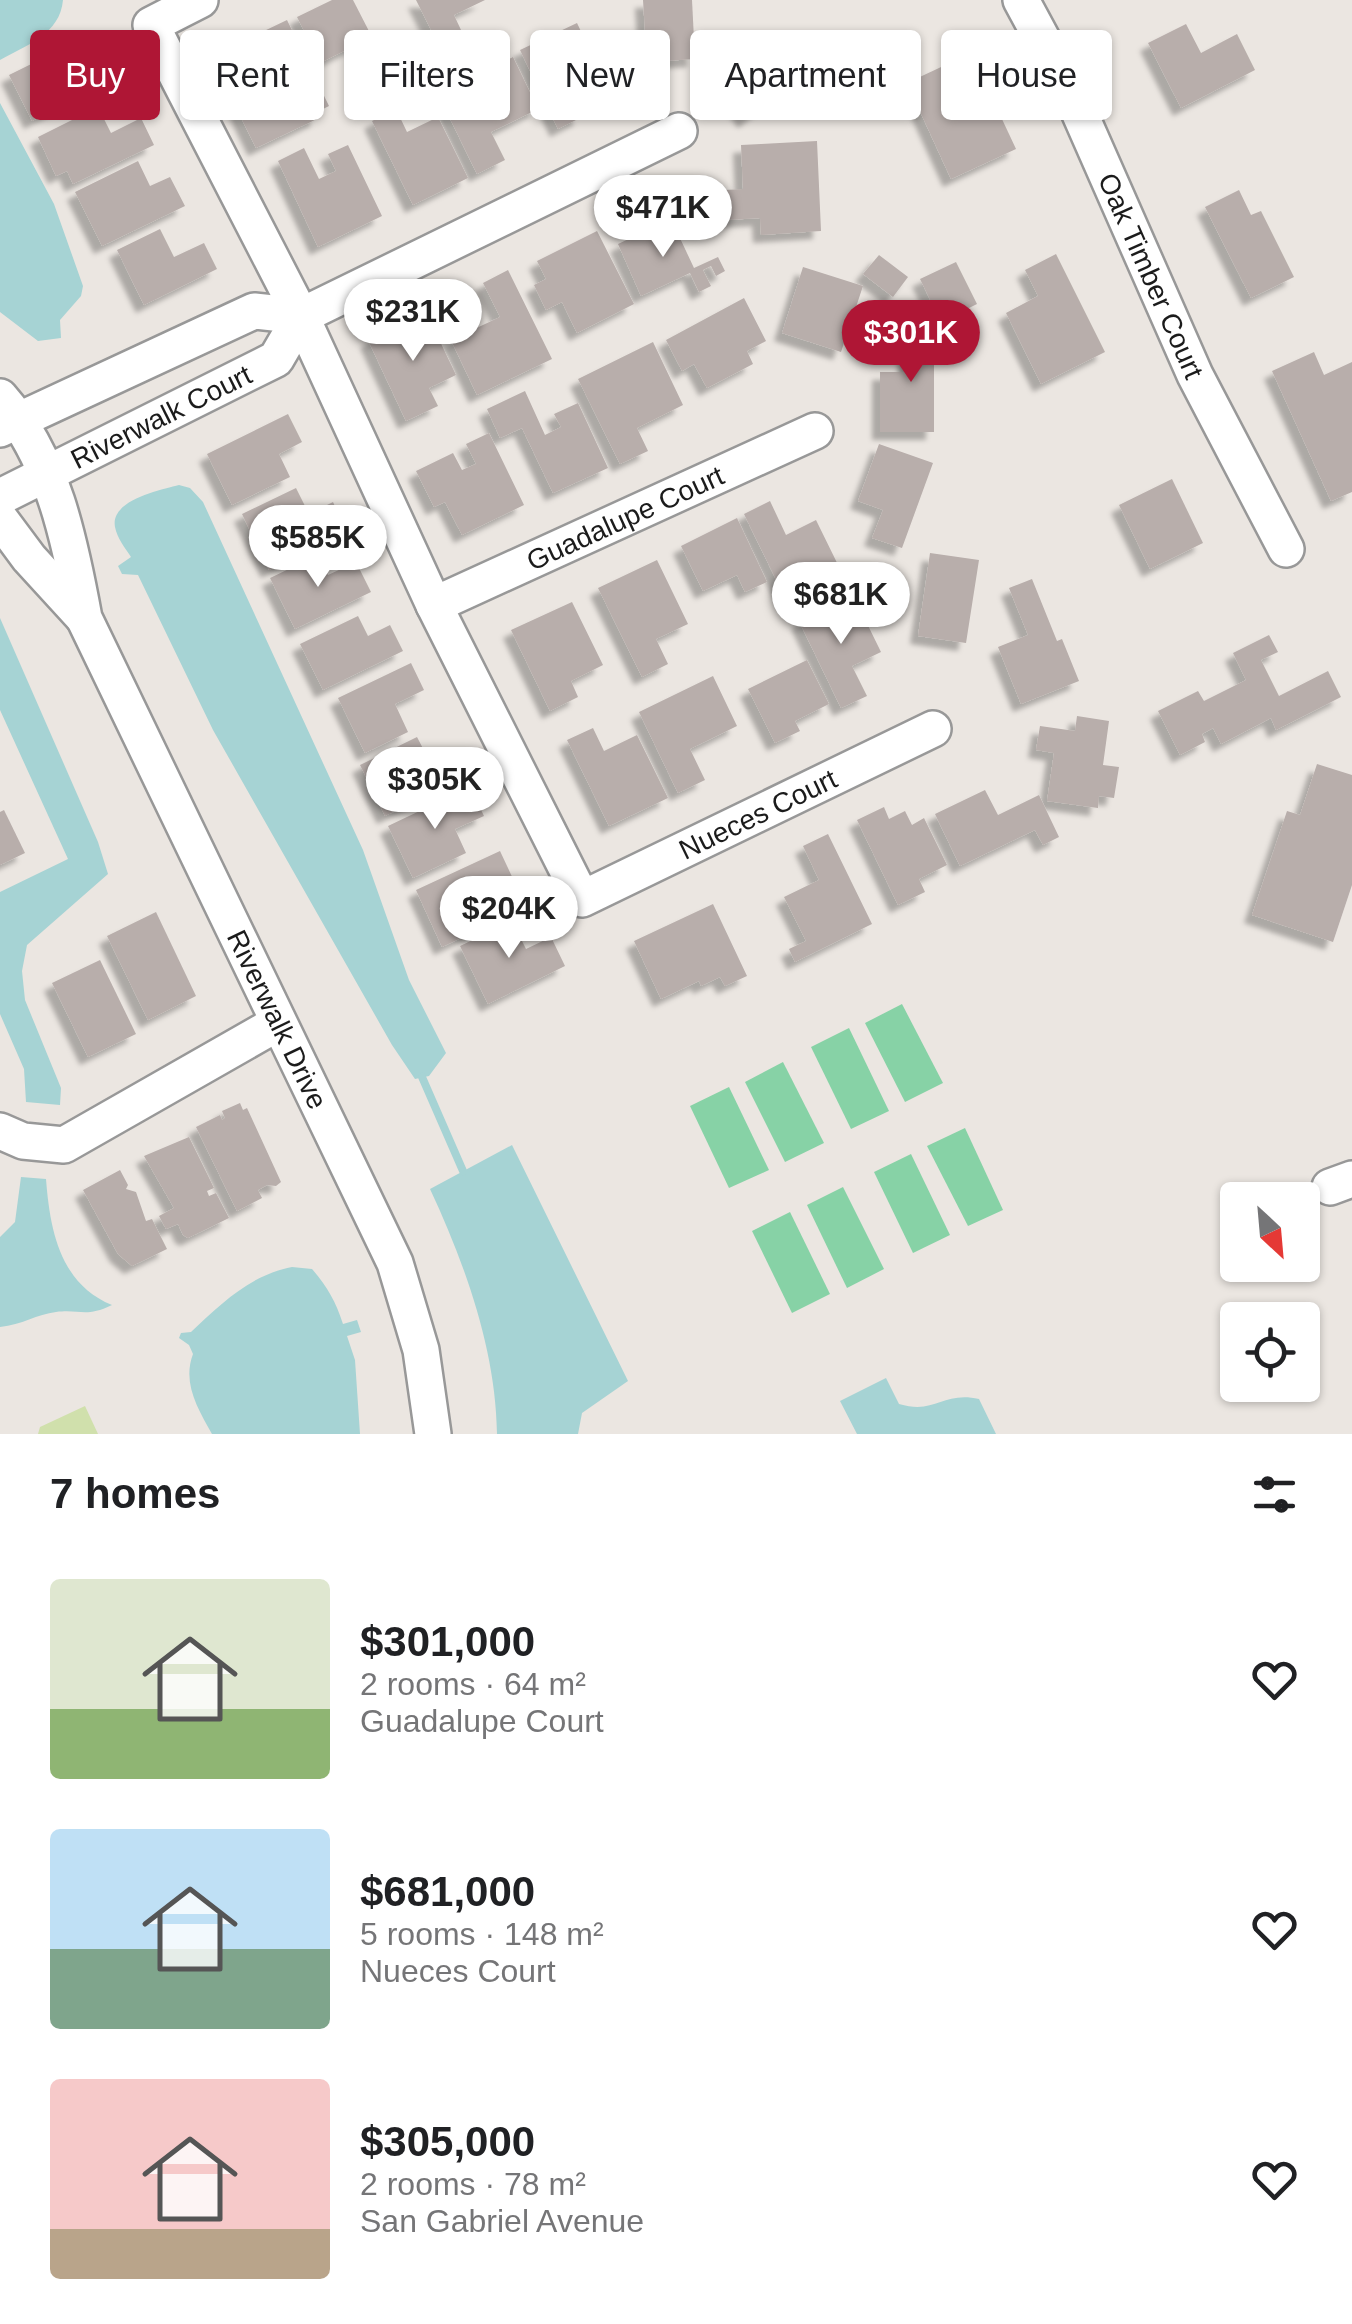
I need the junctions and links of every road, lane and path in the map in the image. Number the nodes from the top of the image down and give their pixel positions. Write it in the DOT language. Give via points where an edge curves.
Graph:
graph roads {
  1 [pos="200,0"];
  2 [pos="1022,0"];
  3 [pos="678,131"];
  4 [pos="301,316"];
  5 [pos="7,415"];
  6 [pos="815,430"];
  7 [pos="45,473"];
  8 [pos="0,496"];
  9 [pos="0,519"];
  10 [pos="1286,549"];
  11 [pos="434,605"];
  12 [pos="84,618"];
  13 [pos="933,730"];
  14 [pos="278,1023"];
  15 [pos="0,1131"];
  16 [pos="433,1434"];
  1 -- 4 [label="street" via="151,25"];
  2 -- 10 [label="street, Oak Timber Court" via="1069,89 1195,375"];
  3 -- 4 [label="street"];
  4 -- 5 [label="street, Riverwalk Court" via="254,311"];
  4 -- 7 [label="street, Riverwalk Court" via="276,359"];
  4 -- 11 [label="street"];
  5 -- 7 [label="street, Riverwalk Drive"];
  6 -- 11 [label="street, Guadalupe Court"];
  7 -- 8 [label="street, Riverwalk Court"];
  7 -- 12 [label="street, Riverwalk Drive" via="70,539"];
  9 -- 12 [label="street, Riverwalk Drive"];
  11 -- 13 [label="street, Nueces Court" via="582,899"];
  12 -- 14 [label="street, Riverwalk Drive"];
  14 -- 15 [label="street" via="64,1145"];
  14 -- 16 [label="street, Riverwalk Drive" via="395,1264 421,1350"];
}
